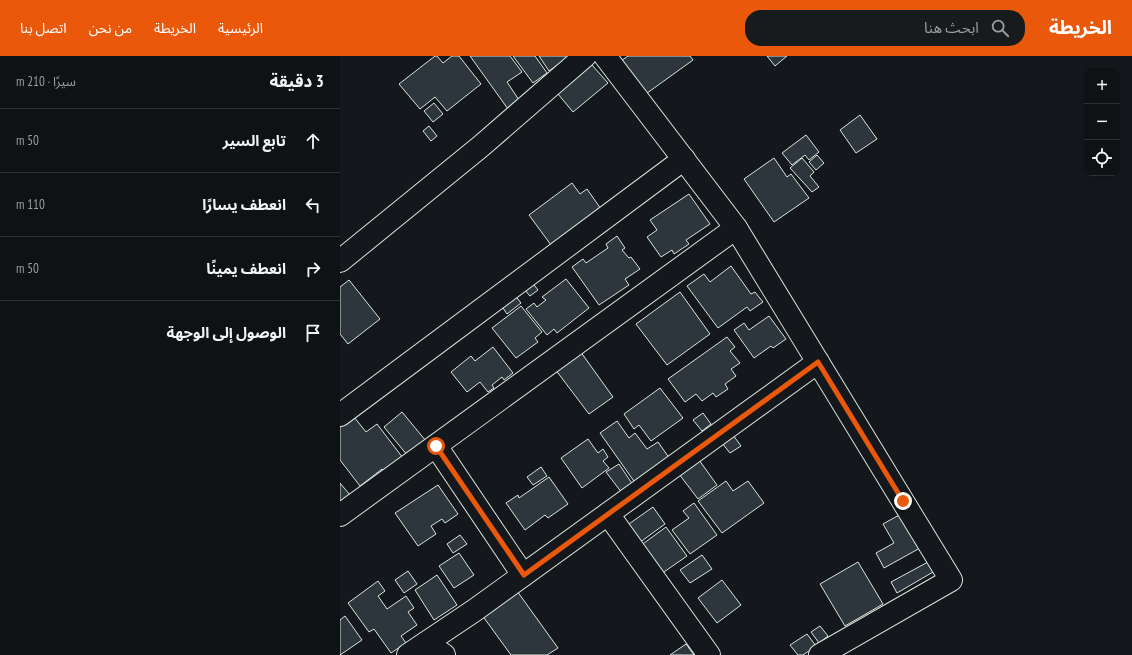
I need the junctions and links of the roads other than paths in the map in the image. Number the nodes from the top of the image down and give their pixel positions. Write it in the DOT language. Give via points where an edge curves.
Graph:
graph roads {
  1 [pos="584,56"];
  2 [pos="605,56"];
  3 [pos="684,159"];
  4 [pos="736,228"];
  5 [pos="340,261"];
  6 [pos="818,362"];
  7 [pos="340,415"];
  8 [pos="436,446"];
  9 [pos="608,514"];
  10 [pos="340,515"];
  11 [pos="524,575"];
  12 [pos="426,643"];
  13 [pos="408,655"];
  14 [pos="444,655"];
  15 [pos="709,655"];
  16 [pos="820,655"];
  1 -- 5 [label="street" via="480,146"];
  2 -- 3 [label="street"];
  3 -- 4 [label="street"];
  3 -- 7 [label="street"];
  4 -- 6 [label="street"];
  4 -- 8 [label="street"];
  6 -- 9 [label="street"];
  6 -- 16 [label="street" via="950,580"];
  8 -- 10 [label="street"];
  8 -- 11 [label="street"];
  9 -- 11 [label="street"];
  9 -- 15 [label="street"];
  11 -- 12 [label="street"];
  12 -- 13 [label="street"];
  12 -- 14 [label="street"];
}
